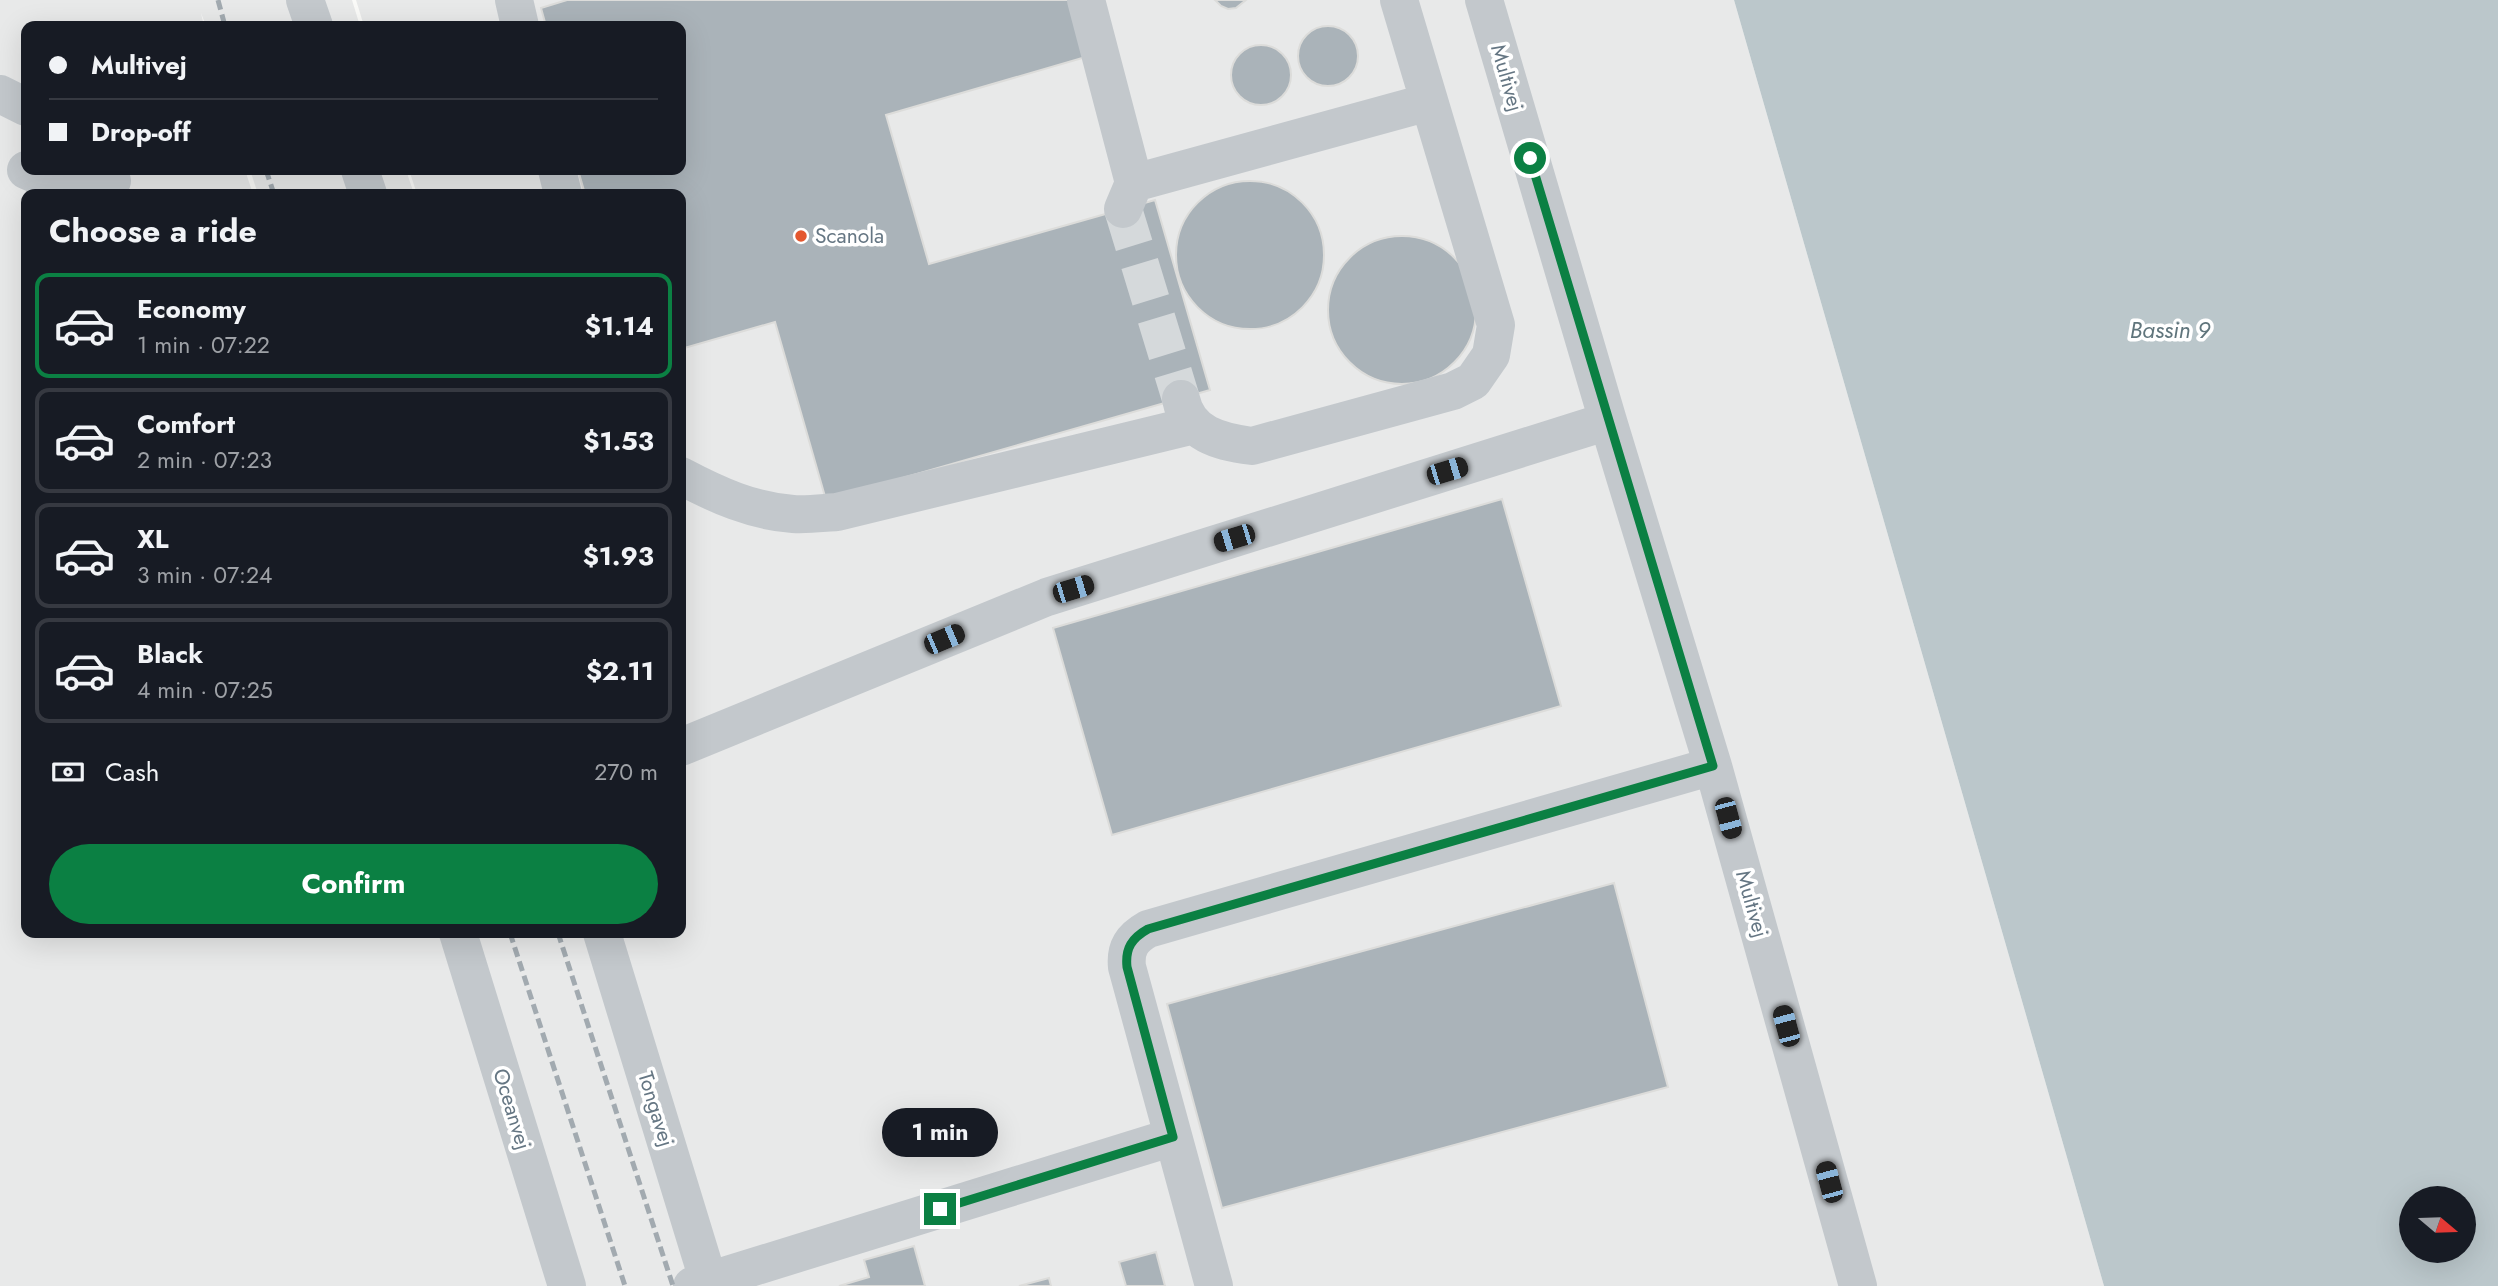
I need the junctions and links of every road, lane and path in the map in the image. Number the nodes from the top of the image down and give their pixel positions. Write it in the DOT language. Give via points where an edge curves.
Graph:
graph roads {
  1 [pos="305,0"];
  2 [pos="514,0"];
  3 [pos="1086,0"];
  4 [pos="1399,0"];
  5 [pos="1484,0"];
  6 [pos="312,21"];
  7 [pos="519,21"];
  8 [pos="0,94"];
  9 [pos="1429,102"];
  10 [pos="21,104"];
  11 [pos="0,158"];
  12 [pos="21,168"];
  13 [pos="37,175"];
  14 [pos="116,182"];
  15 [pos="1608,421"];
  16 [pos="686,480"];
  17 [pos="686,745"];
  18 [pos="1713,766"];
  19 [pos="460,938"];
  20 [pos="603,938"];
  21 [pos="1173,1137"];
  22 [pos="704,1284"];
  23 [pos="567,1286"];
  24 [pos="1214,1286"];
  25 [pos="1858,1286"];
  1 -- 6 [label="street"];
  2 -- 7 [label="street"];
  3 -- 9 [label="street" via="1129,196"];
  4 -- 9 [label="street"];
  5 -- 15 [label="street, Multivej"];
  8 -- 10 [label="street"];
  9 -- 16 [label="street" via="1496,325 1491,355 1474,381 1453,391 1251,446 1206,435 1187,412 836,512 794,514 748,507"];
  11 -- 12 [label="street"];
  13 -- 14 [label="street" via="58,184"];
  15 -- 17 [label="street" via="1047,597"];
  15 -- 18 [label="street, Multivej"];
  18 -- 21 [label="street" via="1137,935 1126,956 1127,967"];
  18 -- 25 [label="street, Multivej"];
  19 -- 23 [label="street, Oceanvej"];
  20 -- 22 [label="street, Tongavej"];
  21 -- 22 [label="street"];
  21 -- 24 [label="street"];
}
